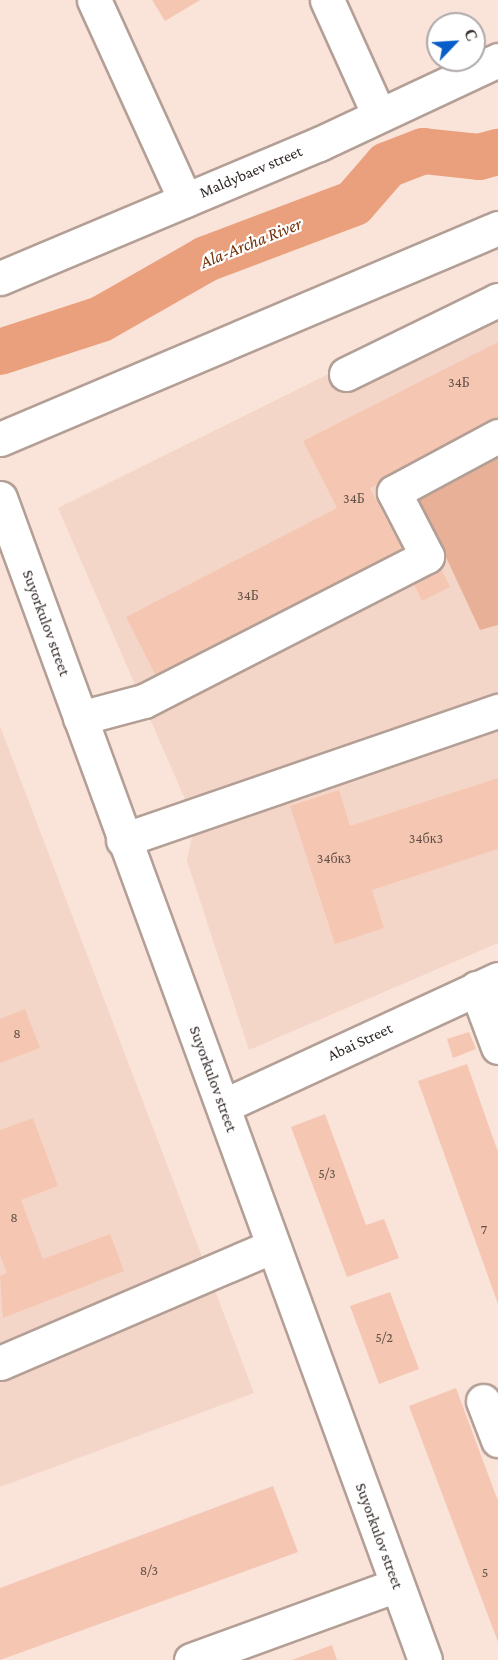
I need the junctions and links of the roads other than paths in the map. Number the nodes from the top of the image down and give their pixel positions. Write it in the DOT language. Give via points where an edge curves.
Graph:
graph roads {
  1 [pos="94,0"];
  2 [pos="327,0"];
  3 [pos="498,60"];
  4 [pos="379,116"];
  5 [pos="185,200"];
  6 [pos="498,228"];
  7 [pos="0,278"];
  8 [pos="498,300"];
  9 [pos="346,374"];
  10 [pos="498,436"];
  11 [pos="0,439"];
  12 [pos="0,498"];
  13 [pos="498,711"];
  14 [pos="80,718"];
  15 [pos="123,840"];
  16 [pos="487,984"];
  17 [pos="498,1047"];
  18 [pos="223,1106"];
  19 [pos="273,1246"];
  20 [pos="0,1363"];
  21 [pos="483,1401"];
  22 [pos="498,1440"];
  23 [pos="397,1584"];
  24 [pos="191,1660"];
  25 [pos="425,1660"];
  1 -- 5 [label="street"];
  2 -- 4 [label="street"];
  3 -- 4 [label="street, Maldybaev street"];
  4 -- 5 [label="street, Maldybaev street"];
  5 -- 7 [label="street, Maldybaev street"];
  6 -- 11 [label="street"];
  8 -- 9 [label="street"];
  10 -- 14 [label="street" via="394,492 427,556 144,701"];
  12 -- 14 [label="street, Suyorkulov street"];
  13 -- 15 [label="street"];
  14 -- 15 [label="street, Suyorkulov street"];
  15 -- 18 [label="street, Suyorkulov street"];
  16 -- 17 [label="street"];
  16 -- 18 [label="street, Abai Street"];
  18 -- 19 [label="street, Suyorkulov street"];
  19 -- 20 [label="street"];
  19 -- 23 [label="street, Suyorkulov street"];
  21 -- 22 [label="street"];
  23 -- 24 [label="street"];
  23 -- 25 [label="street, Suyorkulov street"];
}
